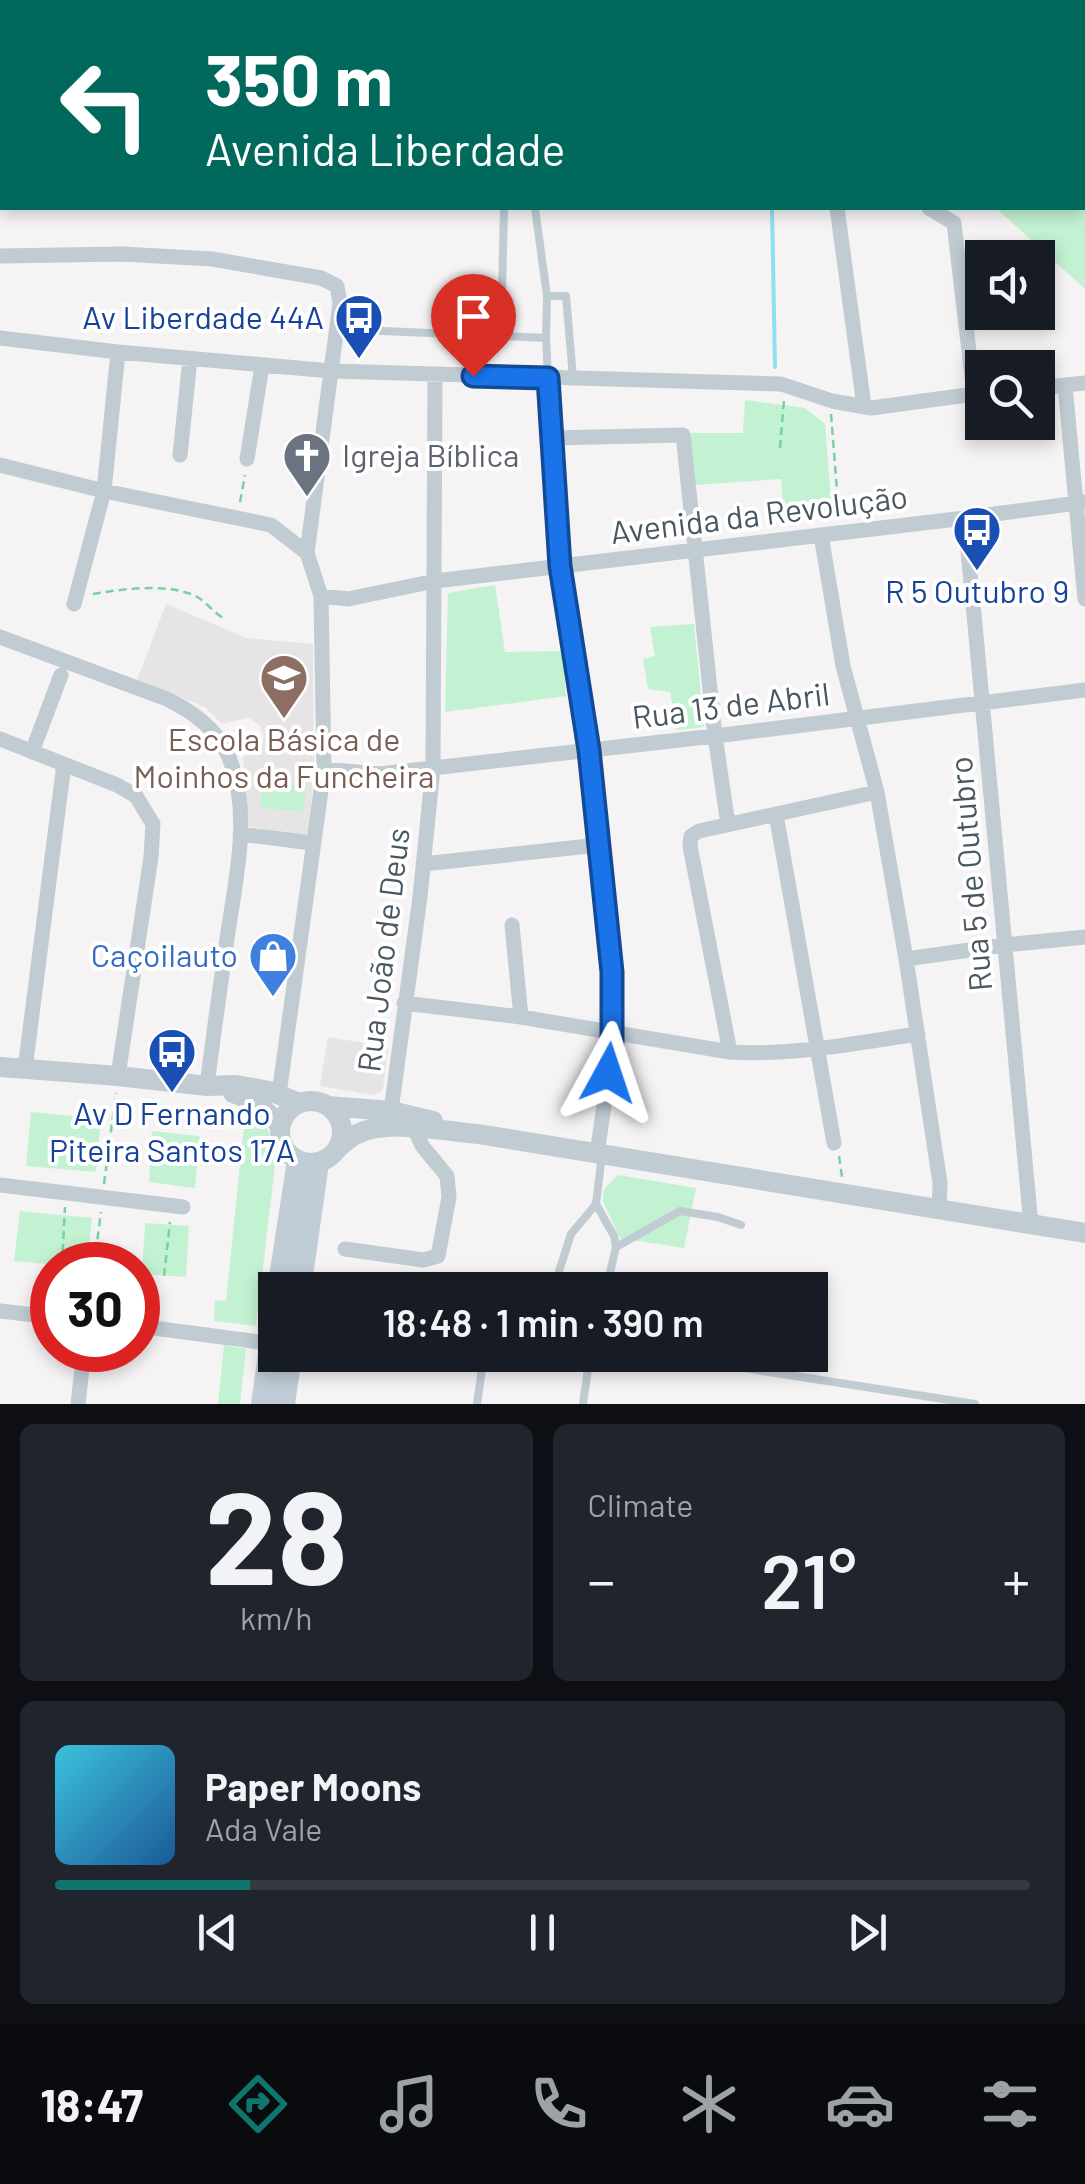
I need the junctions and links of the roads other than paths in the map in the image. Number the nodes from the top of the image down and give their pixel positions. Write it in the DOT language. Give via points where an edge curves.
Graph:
graph roads {
  1 [pos="504,210"];
  2 [pos="535,210"];
  3 [pos="838,210"];
  4 [pos="933,210"];
  5 [pos="0,256"];
  6 [pos="547,296"];
  7 [pos="337,328"];
  8 [pos="501,335"];
  9 [pos="0,338"];
  10 [pos="546,338"];
  11 [pos="972,350"];
  12 [pos="118,352"];
  13 [pos="190,359"];
  14 [pos="262,366"];
  15 [pos="331,372"];
  16 [pos="436,376"];
  17 [pos="548,378"];
  18 [pos="573,378"];
  19 [pos="1085,383"];
  20 [pos="1065,386"];
  21 [pos="1055,387"];
  22 [pos="965,395"];
  23 [pos="864,406"];
  24 [pos="552,438"];
  25 [pos="180,455"];
  26 [pos="247,459"];
  27 [pos="0,465"];
  28 [pos="104,491"];
  29 [pos="1080,502"];
  30 [pos="964,518"];
  31 [pos="311,522"];
  32 [pos="821,535"];
  33 [pos="285,536"];
  34 [pos="694,551"];
  35 [pos="307,553"];
  36 [pos="560,566"];
  37 [pos="436,581"];
  38 [pos="320,596"];
  39 [pos="75,600"];
  40 [pos="1085,600"];
  41 [pos="0,637"];
  42 [pos="62,675"];
  43 [pos="1085,690"];
  44 [pos="982,703"];
  45 [pos="858,718"];
  46 [pos="715,736"];
  47 [pos="0,740"];
  48 [pos="589,750"];
  49 [pos="32,752"];
  50 [pos="64,764"];
  51 [pos="434,768"];
  52 [pos="324,769"];
  53 [pos="877,792"];
  54 [pos="776,814"];
  55 [pos="728,824"];
  56 [pos="240,834"];
  57 [pos="312,843"];
  58 [pos="599,845"];
  59 [pos="424,864"];
  60 [pos="512,925"];
  61 [pos="1085,938"];
  62 [pos="1005,945"];
  63 [pos="906,959"];
  64 [pos="404,1003"];
  65 [pos="521,1017"];
  66 [pos="612,1031"];
  67 [pos="918,1034"];
  68 [pos="816,1049"];
  69 [pos="730,1052"];
  70 [pos="0,1067"];
  71 [pos="24,1070"];
  72 [pos="118,1076"];
  73 [pos="207,1086"];
  74 [pos="278,1094"];
  75 [pos="300,1103"];
  76 [pos="328,1106"];
  77 [pos="391,1111"];
  78 [pos="280,1125"];
  79 [pos="414,1129"];
  80 [pos="478,1134"];
  81 [pos="834,1144"];
  82 [pos="338,1148"];
  83 [pos="599,1154"];
  84 [pos="308,1162"];
  85 [pos="0,1184"];
  86 [pos="596,1204"];
  87 [pos="177,1206"];
  88 [pos="939,1210"];
  89 [pos="741,1225"];
  90 [pos="1031,1225"];
  91 [pos="1085,1233"];
  92 [pos="616,1247"];
  93 [pos="344,1249"];
  94 [pos="282,1272"];
  95 [pos="301,1272"];
  96 [pos="559,1272"];
  97 [pos="610,1272"];
  98 [pos="0,1311"];
  99 [pos="30,1314"];
  100 [pos="160,1329"];
  101 [pos="258,1344"];
  102 [pos="82,1372"];
  103 [pos="272,1372"];
  104 [pos="281,1372"];
  105 [pos="482,1372"];
  106 [pos="588,1372"];
  107 [pos="770,1372"];
  108 [pos="78,1404"];
  109 [pos="262,1404"];
  110 [pos="284,1404"];
  111 [pos="477,1404"];
  112 [pos="583,1404"];
  113 [pos="976,1404"];
  1 -- 8 [label="lane"];
  2 -- 6 [label="lane"];
  3 -- 23 [label="street"];
  4 -- 11 [label="street" via="954,223"];
  5 -- 7 [label="street" via="212,259 321,278 337,286"];
  6 -- 10 [label="lane"];
  6 -- 18 [label="lane" via="566,296"];
  7 -- 8 [label="lane"];
  7 -- 15 [label="street"];
  8 -- 10 [label="lane"];
  9 -- 12 [label="street"];
  10 -- 17 [label="lane"];
  12 -- 13 [label="street"];
  12 -- 28 [label="street"];
  13 -- 14 [label="street"];
  13 -- 25 [label="street"];
  14 -- 15 [label="street"];
  14 -- 26 [label="street"];
  15 -- 16 [label="street"];
  15 -- 31 [label="street"];
  16 -- 17 [label="street"];
  16 -- 37 [label="street, Rua João de Deus"];
  17 -- 18 [label="street"];
  17 -- 24 [label="street"];
  18 -- 23 [label="street" via="787,386"];
  19 -- 20 [label="street"];
  20 -- 21 [label="street"];
  20 -- 29 [label="street"];
  22 -- 23 [label="street"];
  24 -- 34 [label="street" via="683,435"];
  24 -- 36 [label="street"];
  27 -- 28 [label="street"];
  28 -- 33 [label="street" via="271,526"];
  28 -- 39 [label="street"];
  29 -- 30 [label="street, Avenida da Revolução"];
  29 -- 40 [label="street"];
  30 -- 32 [label="street, Avenida da Revolução"];
  30 -- 44 [label="street, Rua 5 de Outubro"];
  31 -- 33 [label="street"];
  31 -- 35 [label="street"];
  32 -- 34 [label="street, Avenida da Revolução"];
  32 -- 45 [label="street"];
  33 -- 35 [label="street"];
  34 -- 36 [label="street, Avenida da Revolução"];
  34 -- 46 [label="street"];
  35 -- 38 [label="street"];
  36 -- 37 [label="street, Avenida da Revolução"];
  36 -- 48 [label="street"];
  37 -- 38 [label="street, Avenida da Revolução" via="348,599"];
  37 -- 51 [label="street, Rua João de Deus"];
  38 -- 52 [label="street"];
  41 -- 56 [label="street" via="188,710 230,759"];
  42 -- 49 [label="street"];
  43 -- 44 [label="street, Rua 13 de Abril"];
  44 -- 45 [label="street, Rua 13 de Abril"];
  44 -- 62 [label="street, Rua 5 de Outubro"];
  45 -- 46 [label="street, Rua 13 de Abril"];
  45 -- 53 [label="street"];
  46 -- 48 [label="street, Rua 13 de Abril"];
  46 -- 55 [label="street"];
  47 -- 49 [label="street"];
  48 -- 51 [label="street, Rua 13 de Abril"];
  48 -- 58 [label="street"];
  49 -- 50 [label="street"];
  50 -- 71 [label="street"];
  50 -- 72 [label="street" via="136,796 153,824"];
  51 -- 52 [label="street, Rua 13 de Abril" via="379,774"];
  51 -- 59 [label="street, Rua João de Deus"];
  52 -- 57 [label="street"];
  53 -- 54 [label="street"];
  53 -- 63 [label="street"];
  54 -- 55 [label="street"];
  54 -- 68 [label="street"];
  55 -- 69 [label="street" via="698,830 690,846"];
  56 -- 57 [label="street"];
  56 -- 73 [label="street"];
  57 -- 74 [label="street"];
  58 -- 59 [label="street"];
  58 -- 66 [label="street"];
  59 -- 64 [label="street, Rua João de Deus"];
  60 -- 65 [label="street"];
  61 -- 62 [label="street"];
  62 -- 63 [label="street"];
  62 -- 90 [label="street, Rua 5 de Outubro"];
  63 -- 67 [label="street"];
  64 -- 65 [label="street"];
  64 -- 77 [label="street, Rua João de Deus"];
  65 -- 66 [label="street"];
  66 -- 69 [label="street"];
  66 -- 83 [label="street"];
  67 -- 68 [label="street"];
  67 -- 88 [label="street"];
  68 -- 69 [label="street"];
  68 -- 81 [label="street"];
  70 -- 71 [label="street"];
  71 -- 72 [label="street"];
  72 -- 73 [label="street"];
  73 -- 74 [label="street"];
  73 -- 78 [label="street" via="244,1096"];
  74 -- 75 [label="street"];
  75 -- 76 [label="street"];
  75 -- 78 [label="street"];
  76 -- 77 [label="street"];
  76 -- 82 [label="street" via="341,1125"];
  77 -- 80 [label="street"];
  78 -- 84 [label="street" via="283,1146"];
  79 -- 80 [label="street"];
  79 -- 82 [label="street" via="370,1129"];
  79 -- 93 [label="street" via="447,1176 438,1256 422,1260"];
  80 -- 83 [label="street"];
  82 -- 84 [label="street"];
  83 -- 86 [label="lane"];
  83 -- 88 [label="street"];
  84 -- 94 [label="main road"];
  84 -- 95 [label="main road"];
  85 -- 87 [label="street"];
  86 -- 92 [label="lane"];
  86 -- 96 [label="lane" via="571,1234"];
  88 -- 90 [label="street"];
  89 -- 92 [label="lane" via="680,1211"];
  90 -- 91 [label="street"];
  92 -- 97 [label="lane"];
  98 -- 99 [label="street"];
  100 -- 101 [label="street"];
  102 -- 108 [label="street"];
  103 -- 109 [label="main road"];
  104 -- 110 [label="main road"];
  105 -- 111 [label="lane"];
  106 -- 112 [label="lane"];
  107 -- 113 [label="lane"];
}
